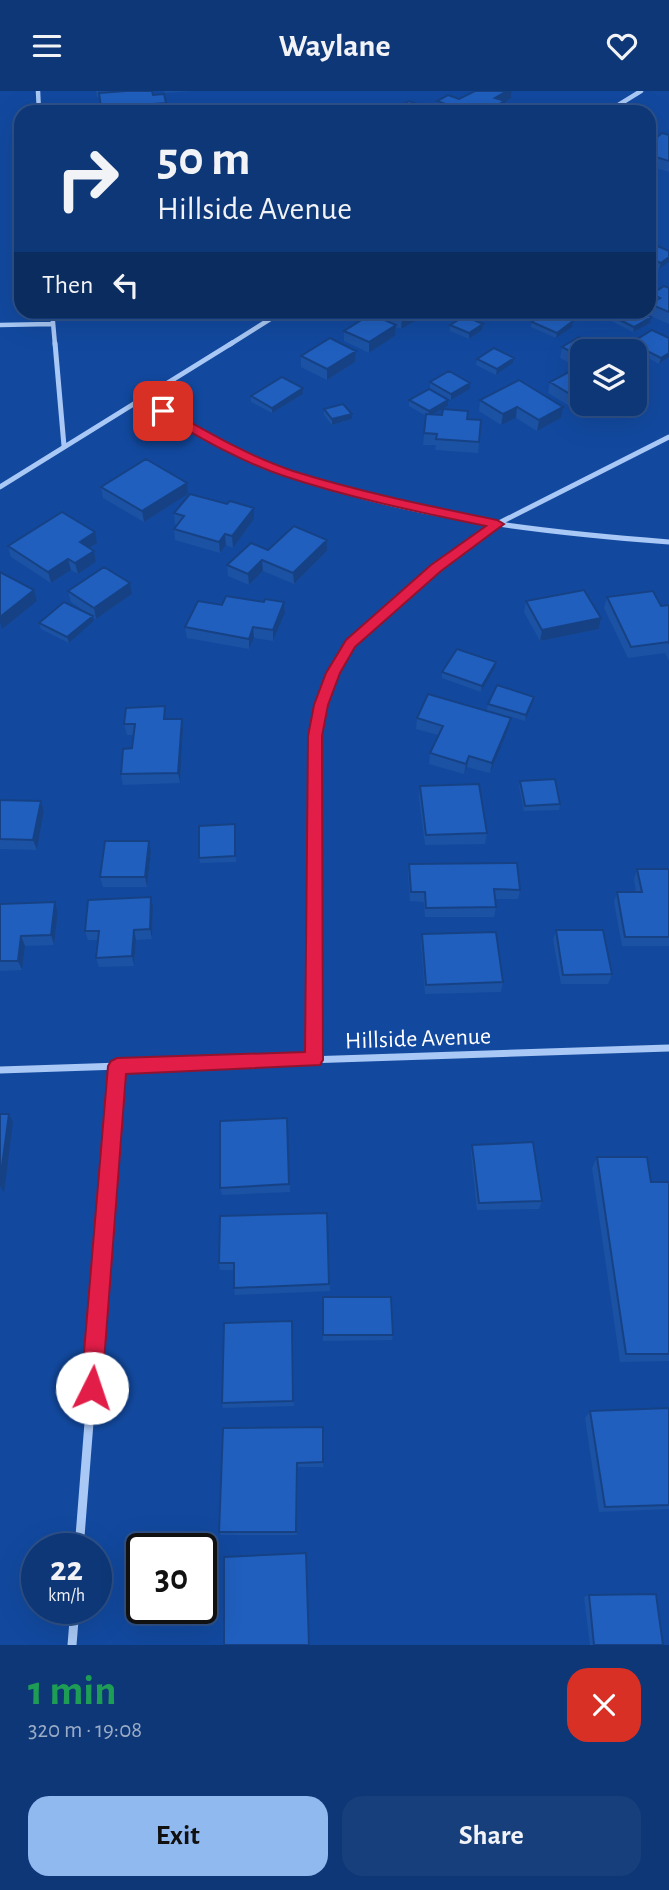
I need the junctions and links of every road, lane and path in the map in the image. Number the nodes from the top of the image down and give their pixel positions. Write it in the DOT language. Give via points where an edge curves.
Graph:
graph roads {
  1 [pos="641,91"];
  2 [pos="618,105"];
  3 [pos="52,319"];
  4 [pos="270,319"];
  5 [pos="52,324"];
  6 [pos="0,325"];
  7 [pos="142,398"];
  8 [pos="669,437"];
  9 [pos="64,446"];
  10 [pos="0,487"];
  11 [pos="497,524"];
  12 [pos="669,542"];
  13 [pos="669,1048"];
  14 [pos="314,1060"];
  15 [pos="117,1066"];
  16 [pos="0,1070"];
  17 [pos="80,1533"];
  18 [pos="74,1624"];
  19 [pos="72,1645"];
  1 -- 2 [label="street"];
  3 -- 5 [label="street"];
  4 -- 7 [label="street"];
  5 -- 6 [label="street"];
  5 -- 9 [label="street"];
  7 -- 9 [label="street"];
  7 -- 11 [label="street" via="205,437 287,473 386,501"];
  8 -- 11 [label="street"];
  9 -- 10 [label="street"];
  11 -- 12 [label="street"];
  11 -- 14 [label="street" via="436,568 351,643 321,705 315,736"];
  13 -- 14 [label="street, Hillside Avenue"];
  14 -- 15 [label="street, Hillside Avenue"];
  15 -- 16 [label="street, Hillside Avenue"];
  15 -- 17 [label="street"];
  18 -- 19 [label="street"];
}
